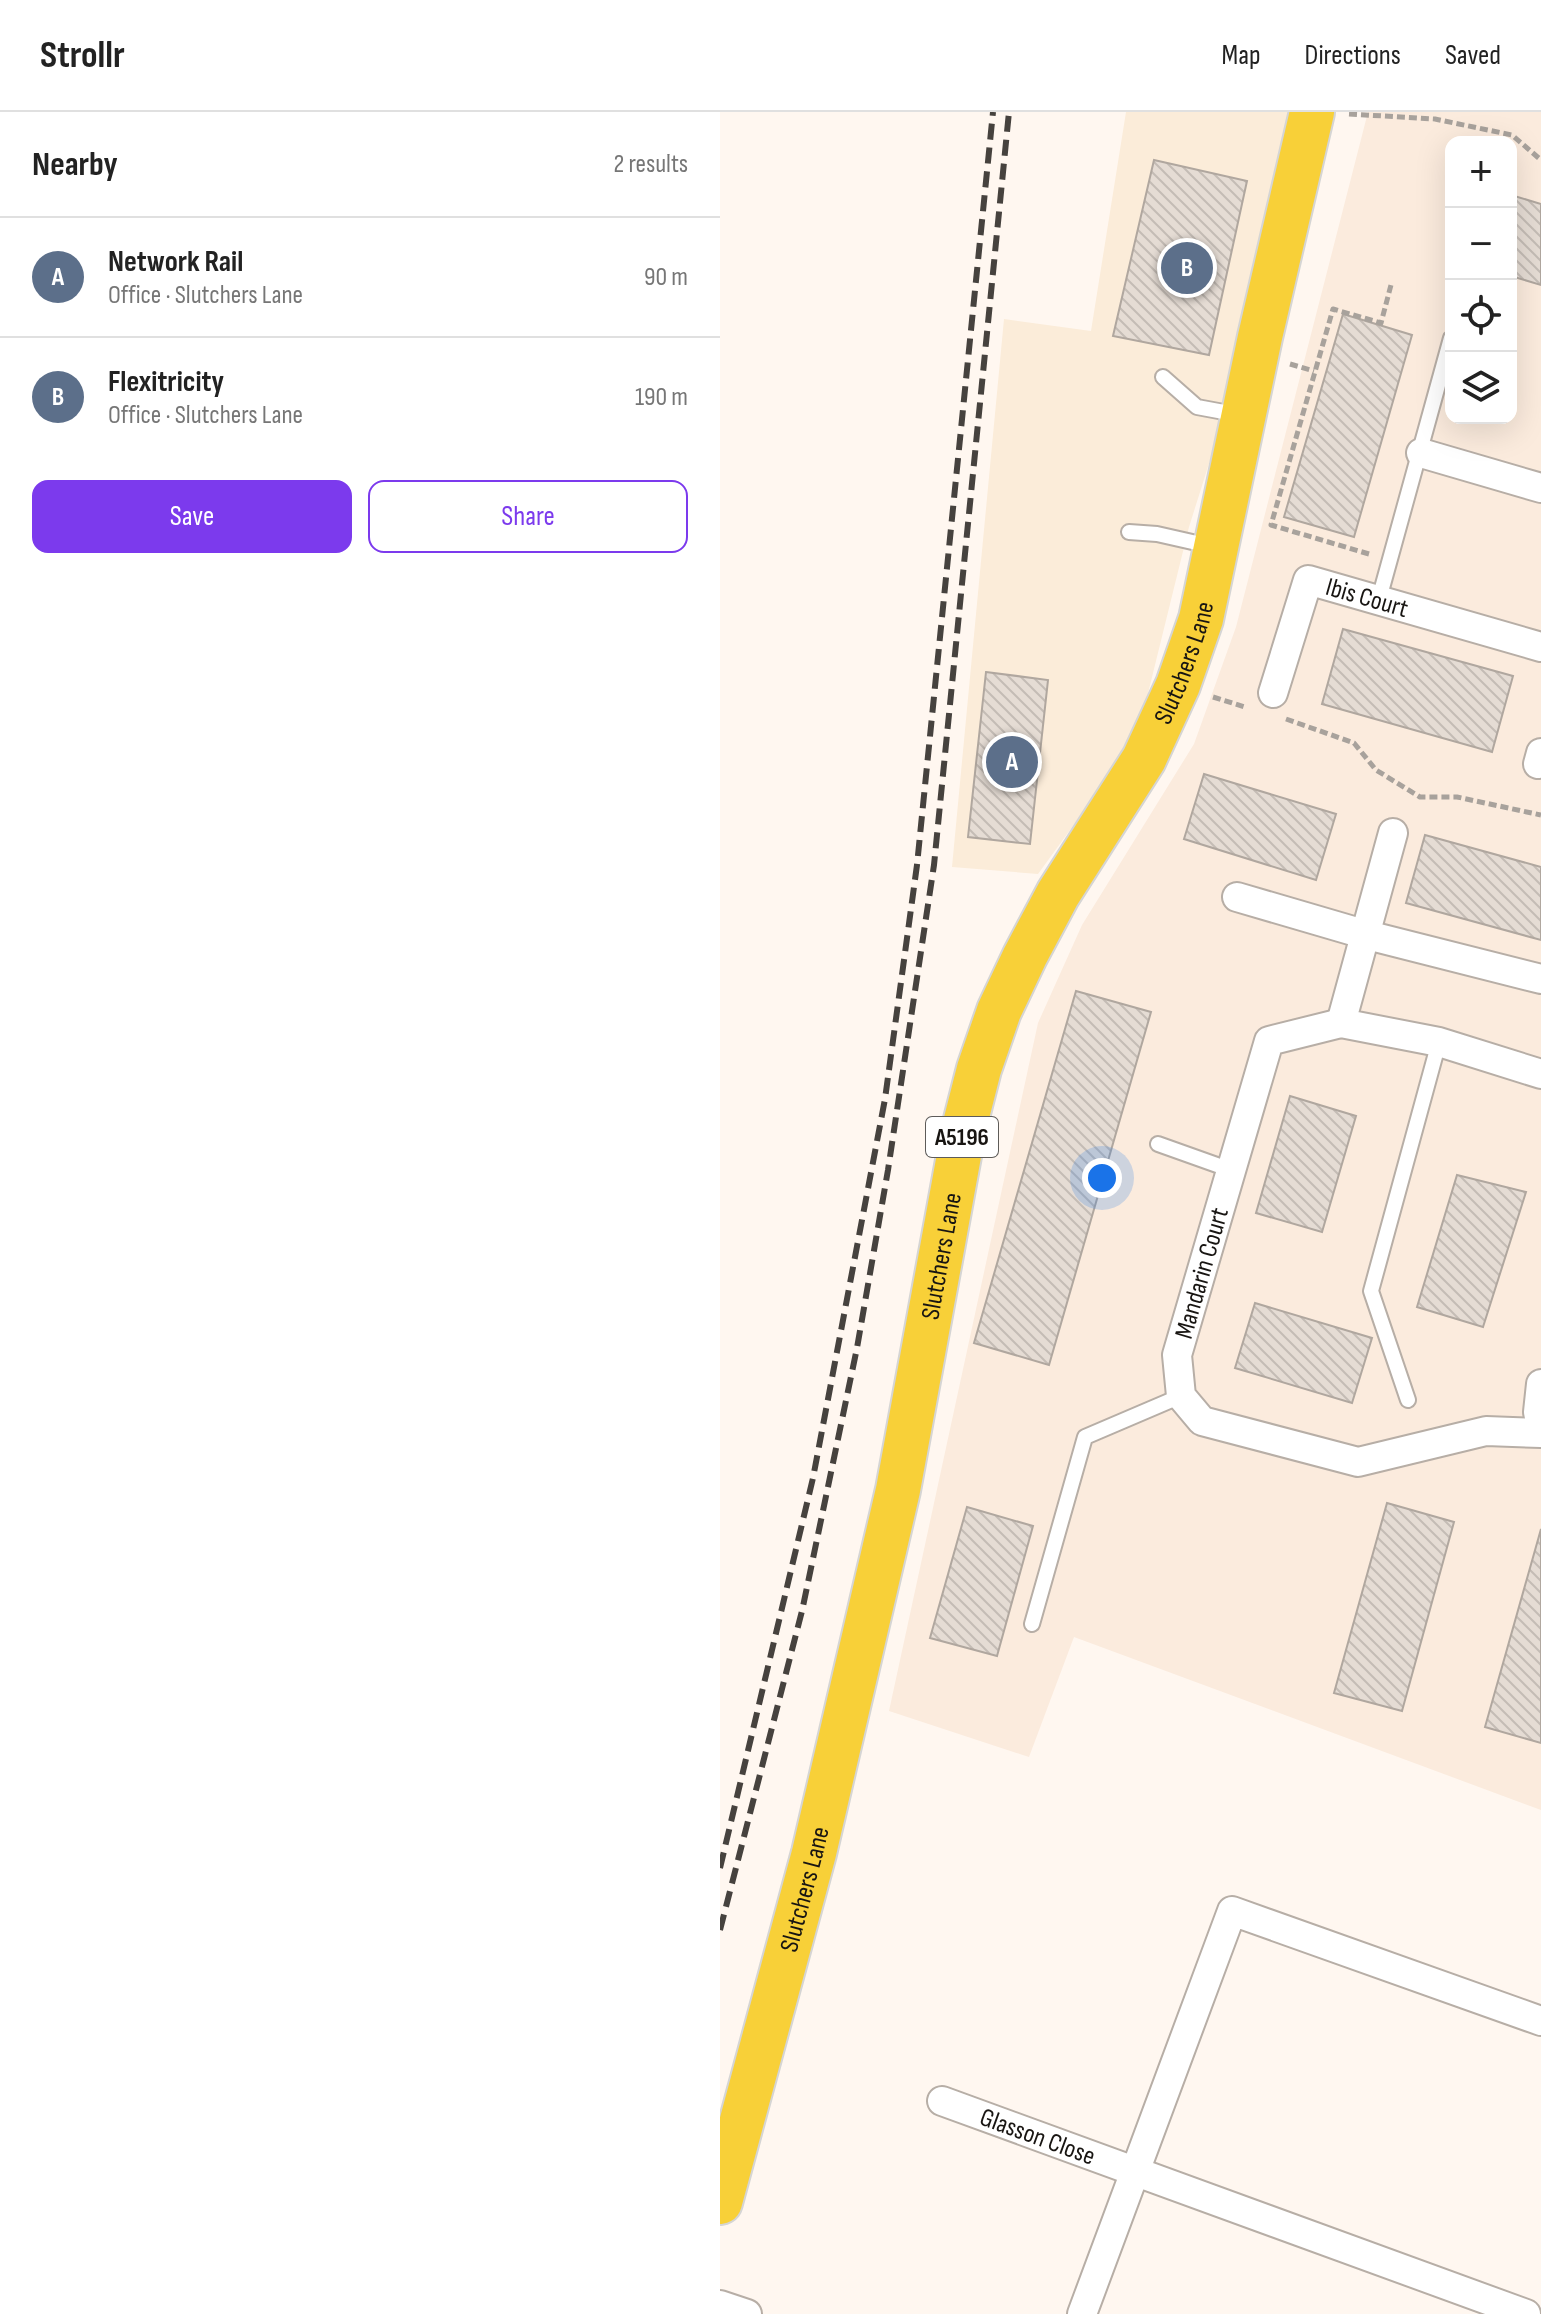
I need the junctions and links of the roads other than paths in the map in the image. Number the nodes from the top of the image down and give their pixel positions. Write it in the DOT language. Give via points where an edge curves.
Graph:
graph roads {
  1 [pos="1312,112"];
  2 [pos="1447,352"];
  3 [pos="1163,377"];
  4 [pos="1244,415"];
  5 [pos="1421,453"];
  6 [pos="1541,488"];
  7 [pos="1129,532"];
  8 [pos="1218,548"];
  9 [pos="1379,599"];
  10 [pos="1541,647"];
  11 [pos="1267,706"];
  12 [pos="1393,833"];
  13 [pos="1237,897"];
  14 [pos="1367,935"];
  15 [pos="1541,979"];
  16 [pos="1341,1023"];
  17 [pos="1439,1042"];
  18 [pos="1541,1074"];
  19 [pos="1158,1144"];
  20 [pos="1231,1170"];
  21 [pos="1541,1384"];
  22 [pos="1181,1396"];
  23 [pos="1408,1400"];
  24 [pos="1541,1430"];
  25 [pos="1032,1624"];
  26 [pos="1541,2021"];
  27 [pos="942,2101"];
  28 [pos="1135,2173"];
  29 [pos="720,2202"];
  30 [pos="720,2305"];
  31 [pos="747,2314"];
  32 [pos="1082,2314"];
  33 [pos="1526,2314"];
  1 -- 4 [label="highway, Slutchers Lane / A5196"];
  2 -- 5 [label="lane"];
  3 -- 4 [label="lane" via="1197,407"];
  4 -- 8 [label="highway, Slutchers Lane / A5196"];
  5 -- 6 [label="street"];
  5 -- 9 [label="lane"];
  7 -- 8 [label="lane"];
  8 -- 29 [label="highway, Slutchers Lane / A5196" via="1178,685 1144,759 1025,956 979,1069 898,1490 814,1853"];
  9 -- 10 [label="street, Ibis Court"];
  9 -- 11 [label="street, Ibis Court" via="1308,580"];
  12 -- 14 [label="street"];
  13 -- 14 [label="street"];
  14 -- 15 [label="street"];
  14 -- 16 [label="street"];
  16 -- 17 [label="street, Mandarin Court"];
  16 -- 20 [label="street, Mandarin Court" via="1269,1041"];
  17 -- 18 [label="street, Mandarin Court"];
  17 -- 23 [label="lane" via="1371,1291"];
  19 -- 20 [label="lane"];
  20 -- 22 [label="street, Mandarin Court" via="1177,1355"];
  21 -- 24 [label="street"];
  22 -- 24 [label="street" via="1202,1421 1358,1462 1486,1431"];
  22 -- 25 [label="lane" via="1085,1437"];
  26 -- 28 [label="street" via="1232,1911"];
  27 -- 28 [label="street, Glasson Close"];
  28 -- 32 [label="street"];
  28 -- 33 [label="street, Glasson Close"];
  30 -- 31 [label="street"];
}
